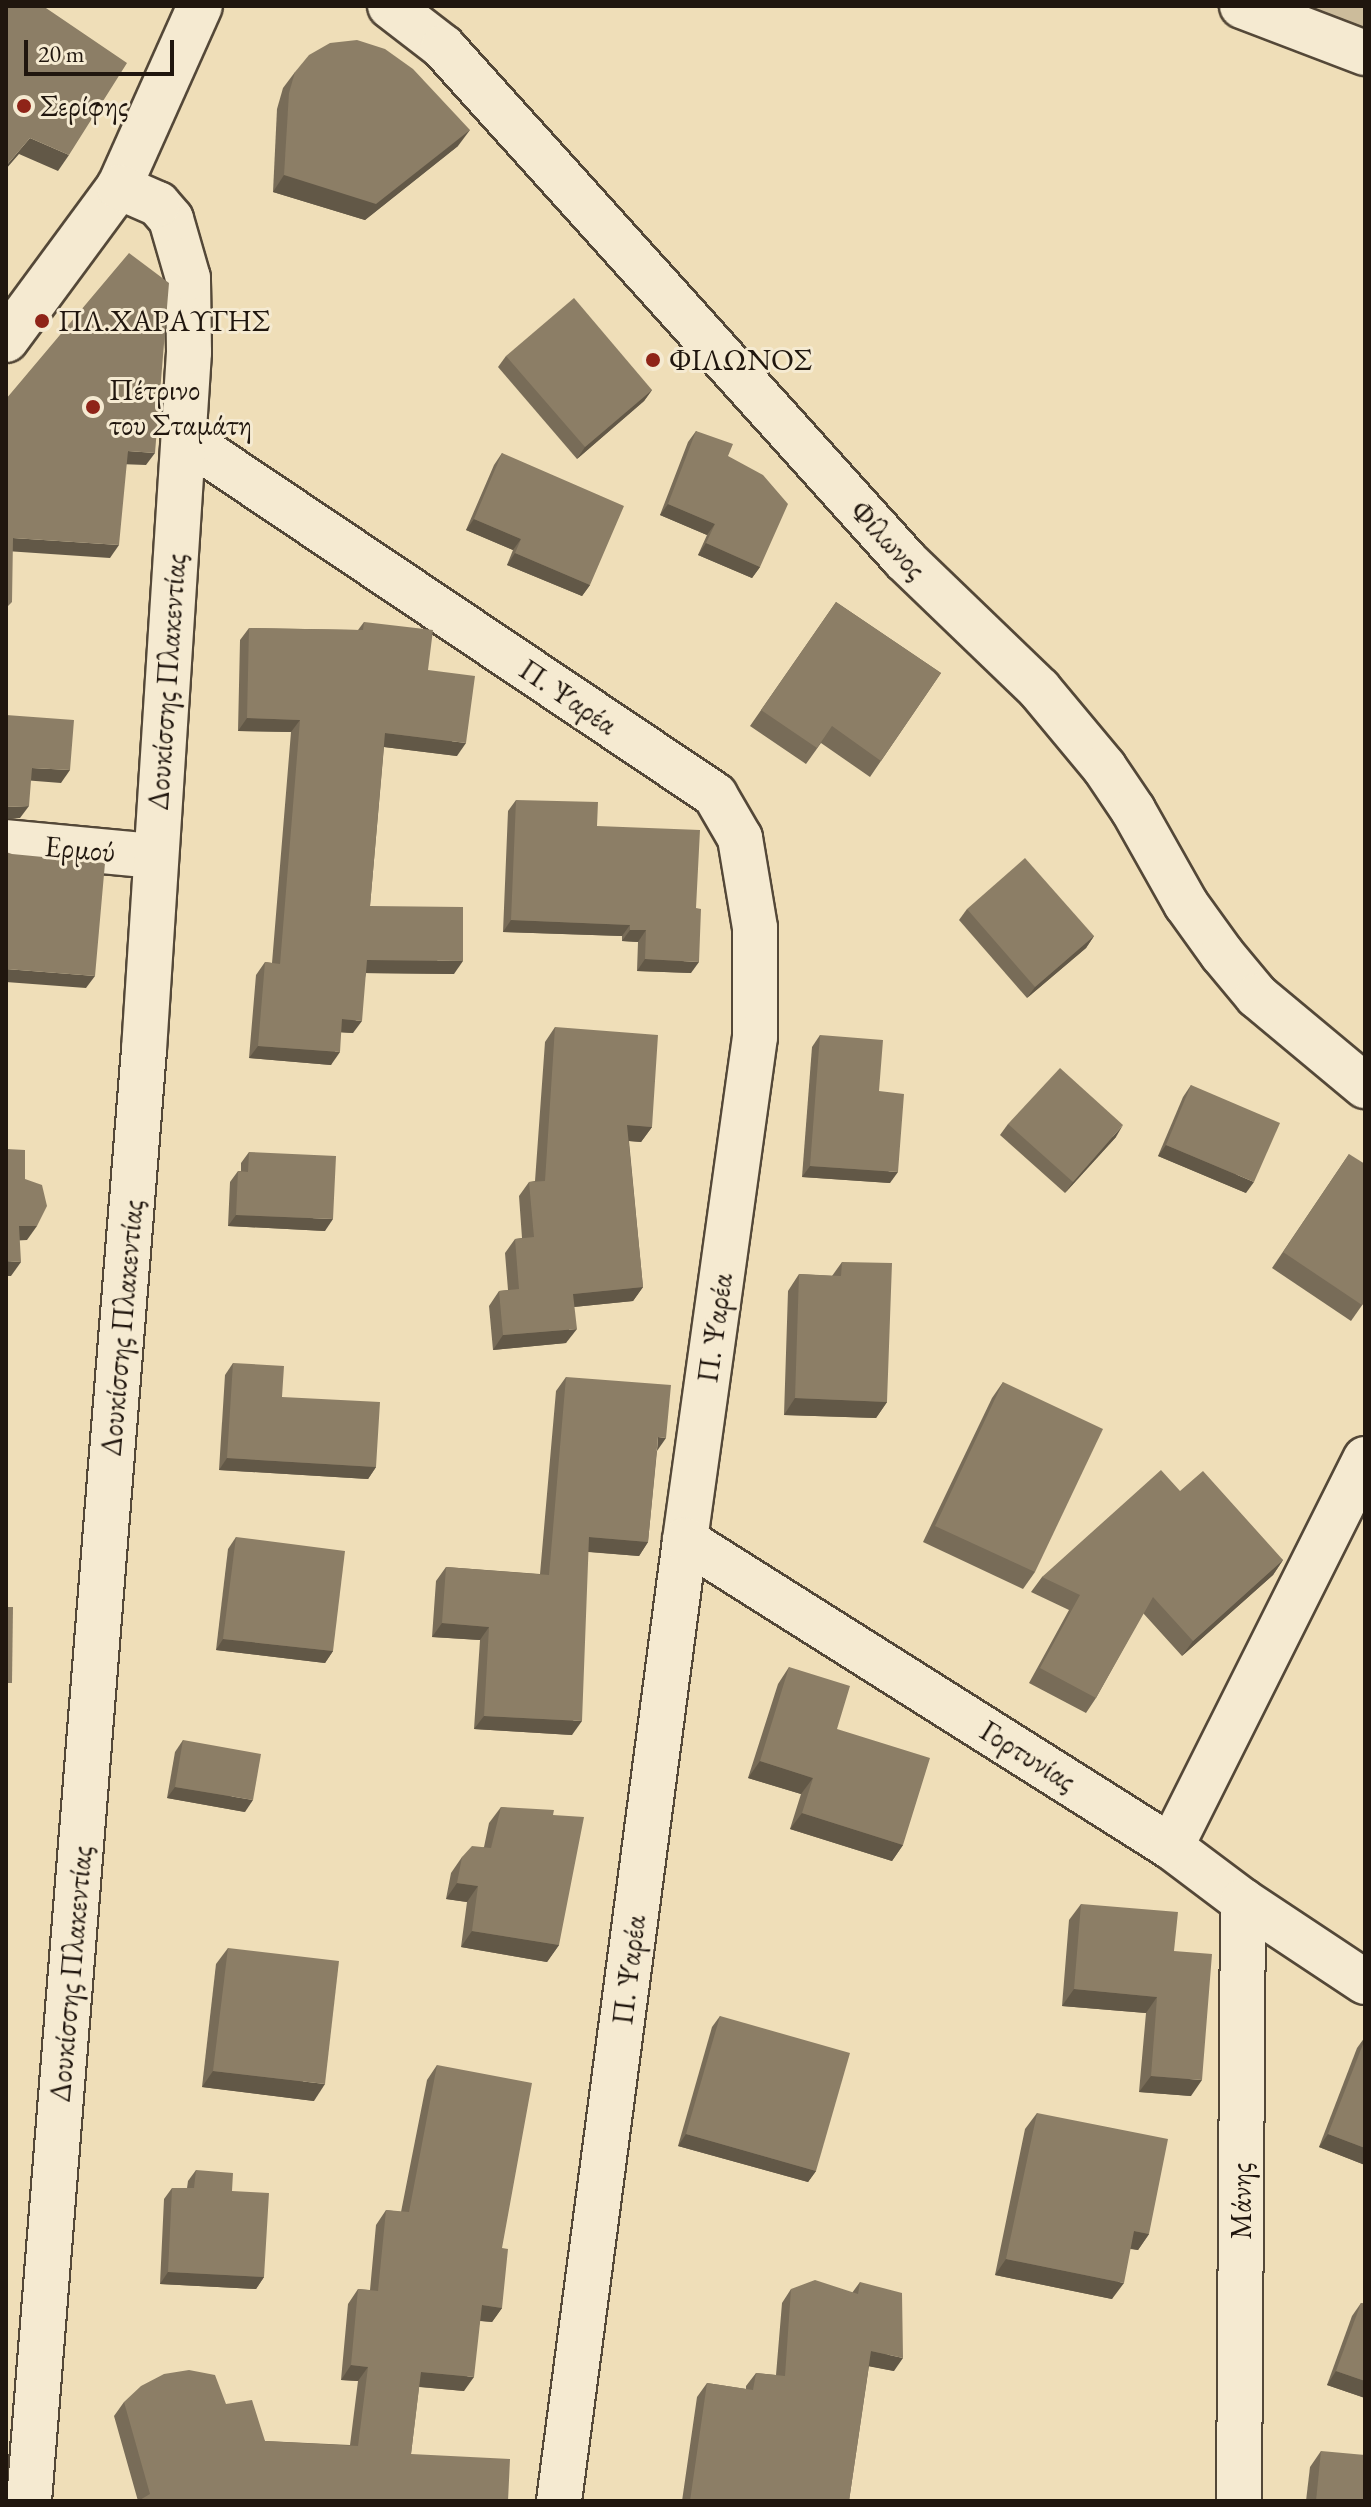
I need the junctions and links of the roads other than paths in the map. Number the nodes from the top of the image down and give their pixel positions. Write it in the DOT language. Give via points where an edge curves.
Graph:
graph roads {
  1 [pos="200,6"];
  2 [pos="390,6"];
  3 [pos="1242,6"];
  4 [pos="1365,53"];
  5 [pos="119,187"];
  6 [pos="6,340"];
  7 [pos="184,438"];
  8 [pos="6,842"];
  9 [pos="154,856"];
  10 [pos="1365,1086"];
  11 [pos="1365,1459"];
  12 [pos="685,1540"];
  13 [pos="1171,1847"];
  14 [pos="1243,1901"];
  15 [pos="1365,1982"];
  16 [pos="29,2501"];
  17 [pos="559,2501"];
  18 [pos="1239,2501"];
  1 -- 5 [label="street"];
  2 -- 10 [label="street, Φίλωνος" via="443,47 905,560 1039,689 1104,767 1222,954 1257,996"];
  3 -- 4 [label="street"];
  5 -- 6 [label="street"];
  5 -- 7 [label="street, Δουκίσσης Πλακεντίας" via="158,204 179,239 188,278"];
  7 -- 9 [label="street, Δουκίσσης Πλακεντίας"];
  7 -- 12 [label="street, Π. Ψαρέα" via="715,795 740,838 755,928 755,1037"];
  8 -- 9 [label="street, Ερμού"];
  9 -- 16 [label="street, Δουκίσσης Πλακεντίας" via="144,1050"];
  11 -- 13 [label="street"];
  12 -- 13 [label="street, Γορτυνίας"];
  12 -- 17 [label="street, Π. Ψαρέα"];
  13 -- 14 [label="street, Γορτυνίας"];
  14 -- 15 [label="street, Γορτυνίας"];
  14 -- 18 [label="street, Μάνης"];
}
